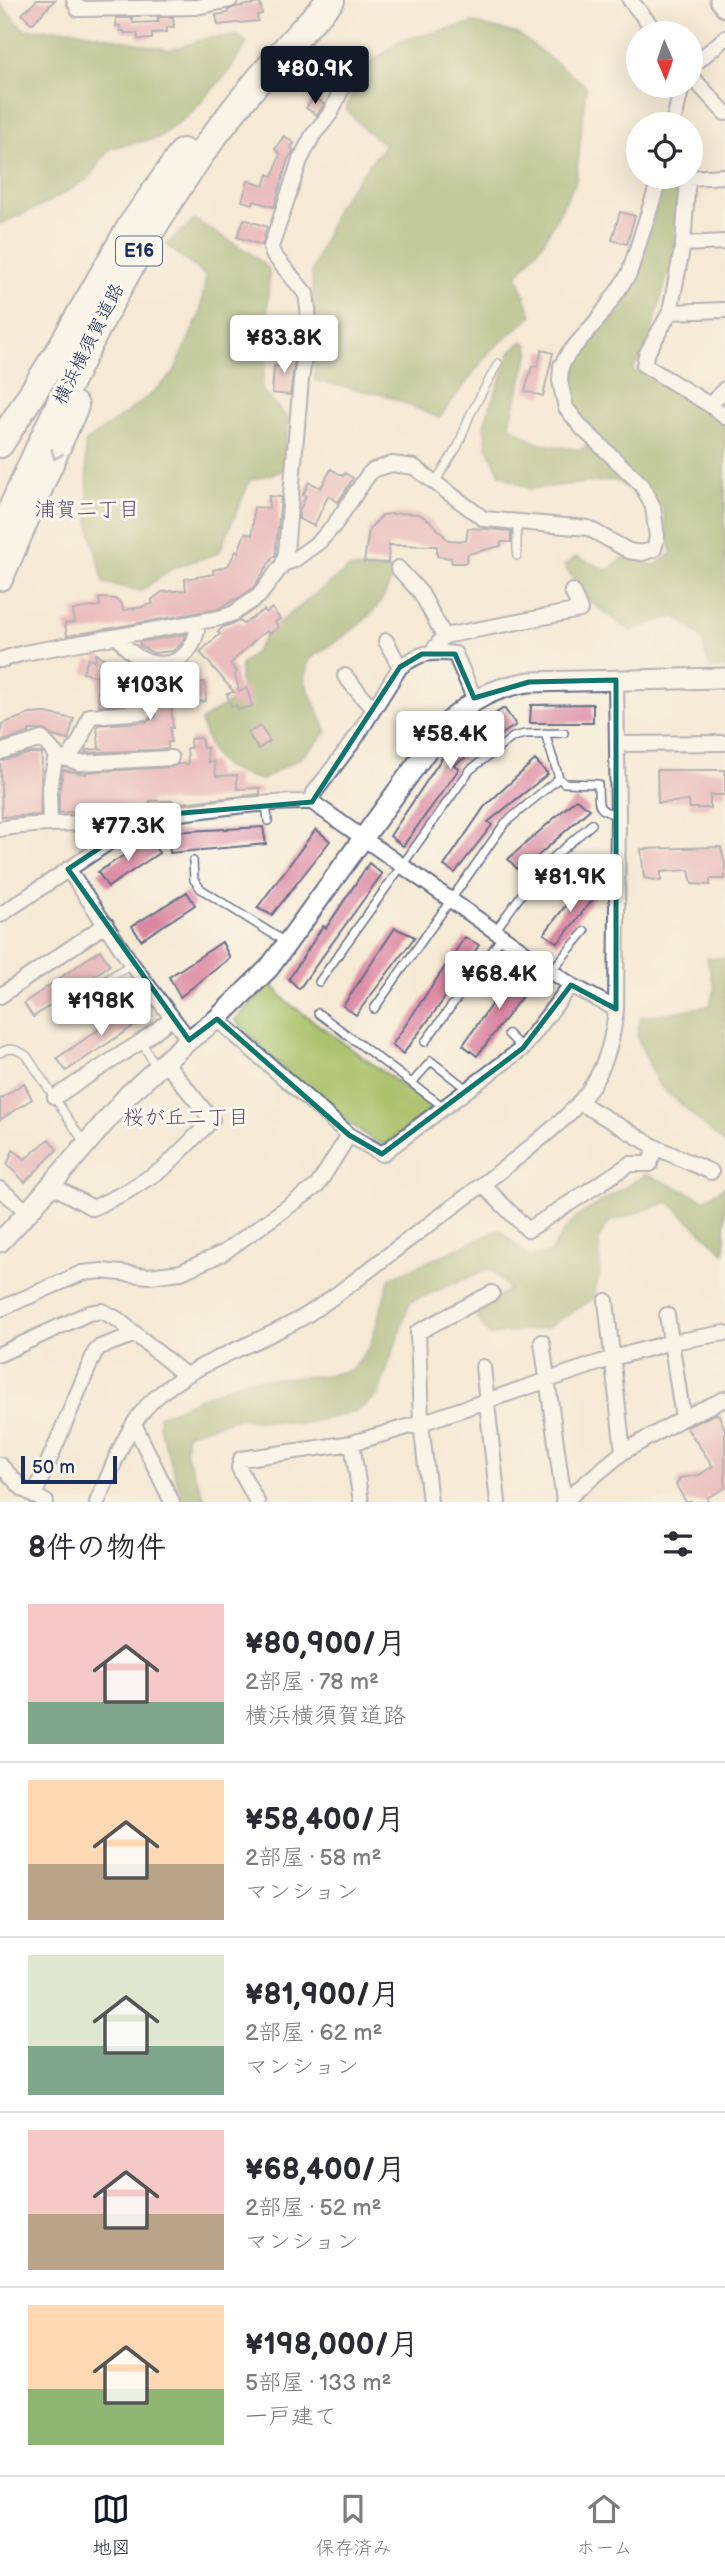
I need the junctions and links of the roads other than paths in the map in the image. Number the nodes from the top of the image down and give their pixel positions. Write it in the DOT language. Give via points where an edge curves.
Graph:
graph roads {
  1 [pos="74,0"];
  2 [pos="230,0"];
  3 [pos="317,0"];
  4 [pos="331,0"];
  5 [pos="630,0"];
  6 [pos="720,0"];
  7 [pos="725,7"];
  8 [pos="647,21"];
  9 [pos="725,38"];
  10 [pos="704,56"];
  11 [pos="264,66"];
  12 [pos="350,71"];
  13 [pos="704,90"];
  14 [pos="725,113"];
  15 [pos="725,176"];
  16 [pos="656,189"];
  17 [pos="725,242"];
  18 [pos="683,243"];
  19 [pos="725,310"];
  20 [pos="670,312"];
  21 [pos="498,363"];
  22 [pos="725,389"];
  23 [pos="710,405"];
  24 [pos="725,418"];
  25 [pos="0,444"];
  26 [pos="435,482"];
  27 [pos="0,510"];
  28 [pos="517,522"];
  29 [pos="0,536"];
  30 [pos="517,556"];
  31 [pos="283,564"];
  32 [pos="398,568"];
  33 [pos="0,577"];
  34 [pos="572,591"];
  35 [pos="198,622"];
  36 [pos="118,636"];
  37 [pos="444,636"];
  38 [pos="386,641"];
  39 [pos="432,652"];
  40 [pos="0,660"];
  41 [pos="400,667"];
  42 [pos="345,676"];
  43 [pos="725,678"];
  44 [pos="616,680"];
  45 [pos="475,700"];
  46 [pos="374,706"];
  47 [pos="145,712"];
  48 [pos="545,733"];
  49 [pos="564,733"];
  50 [pos="725,743"];
  51 [pos="617,744"];
  52 [pos="0,752"];
  53 [pos="171,758"];
  54 [pos="62,759"];
  55 [pos="559,778"];
  56 [pos="312,803"];
  57 [pos="267,804"];
  58 [pos="618,815"];
  59 [pos="148,816"];
  60 [pos="268,821"];
  61 [pos="50,823"];
  62 [pos="592,824"];
  63 [pos="0,829"];
  64 [pos="362,840"];
  65 [pos="193,861"];
  66 [pos="402,868"];
  67 [pos="68,869"];
  68 [pos="450,901"];
  69 [pos="0,915"];
  70 [pos="106,924"];
  71 [pos="584,931"];
  72 [pos="498,934"];
  73 [pos="287,944"];
  74 [pos="131,963"];
  75 [pos="551,971"];
  76 [pos="319,982"];
  77 [pos="571,985"];
  78 [pos="0,996"];
  79 [pos="68,1005"];
  80 [pos="374,1009"];
  81 [pos="616,1009"];
  82 [pos="317,1013"];
  83 [pos="172,1018"];
  84 [pos="217,1019"];
  85 [pos="508,1034"];
  86 [pos="189,1040"];
  87 [pos="142,1041"];
  88 [pos="425,1042"];
  89 [pos="523,1048"];
  90 [pos="0,1053"];
  91 [pos="161,1065"];
  92 [pos="412,1083"];
  93 [pos="469,1090"];
  94 [pos="55,1097"];
  95 [pos="579,1102"];
  96 [pos="446,1108"];
  97 [pos="349,1135"];
  98 [pos="86,1145"];
  99 [pos="655,1147"];
  100 [pos="711,1172"];
  101 [pos="51,1185"];
  102 [pos="483,1185"];
  103 [pos="0,1189"];
  104 [pos="28,1212"];
  105 [pos="0,1242"];
  106 [pos="492,1293"];
  107 [pos="606,1301"];
  108 [pos="0,1309"];
  109 [pos="667,1315"];
  110 [pos="725,1333"];
  111 [pos="136,1334"];
  112 [pos="542,1342"];
  113 [pos="672,1342"];
  114 [pos="0,1354"];
  115 [pos="613,1358"];
  116 [pos="483,1367"];
  117 [pos="184,1374"];
  118 [pos="548,1381"];
  119 [pos="725,1399"];
  120 [pos="486,1402"];
  121 [pos="683,1418"];
  122 [pos="421,1423"];
  123 [pos="134,1424"];
  124 [pos="352,1443"];
  125 [pos="623,1452"];
  126 [pos="0,1465"];
  127 [pos="40,1499"];
  128 [pos="97,1502"];
  129 [pos="172,1502"];
  130 [pos="257,1502"];
  131 [pos="361,1502"];
  132 [pos="430,1502"];
  133 [pos="498,1502"];
  134 [pos="564,1502"];
  1 -- 2 [label="street" via="78,9 197,7"];
  3 -- 11 [label="highway, 横浜横須賀道路 / E16"];
  4 -- 11 [label="highway, 横浜横須賀道路 / E16"];
  5 -- 8 [label="street"];
  6 -- 7 [label="street"];
  9 -- 10 [label="street"];
  11 -- 25 [label="highway" via="212,115 170,168"];
  11 -- 27 [label="highway, 横浜横須賀道路 / E16" via="182,163 104,286 37,421"];
  11 -- 29 [label="highway, 横浜横須賀道路 / E16" via="187,175 122,279 74,371"];
  11 -- 33 [label="highway, one-way" via="143,261"];
  12 -- 31 [label="street" via="330,114 300,160 271,247 306,294 309,326"];
  13 -- 14 [label="street"];
  15 -- 18 [label="street" via="688,178"];
  16 -- 28 [label="street" via="629,274 568,354 560,381 566,408 642,485 653,507 657,543 650,552 629,551 588,528"];
  17 -- 18 [label="street"];
  18 -- 20 [label="street"];
  19 -- 20 [label="street"];
  20 -- 23 [label="street" via="644,365"];
  21 -- 26 [label="lane"];
  22 -- 23 [label="street"];
  23 -- 24 [label="street"];
  26 -- 28 [label="street" via="484,519"];
  26 -- 31 [label="street" via="414,467 392,464 373,470 320,541"];
  28 -- 30 [label="lane"];
  31 -- 35 [label="street" via="247,605"];
  32 -- 37 [label="street" via="421,593"];
  34 -- 37 [label="street" via="580,610"];
  35 -- 36 [label="street"];
  35 -- 36 [label="street" via="191,648 168,663 134,656"];
  36 -- 40 [label="street"];
  37 -- 39 [label="street"];
  38 -- 41 [label="street"];
  39 -- 41 [label="street"];
  39 -- 45 [label="street" via="455,653"];
  41 -- 46 [label="street"];
  42 -- 46 [label="street"];
  43 -- 44 [label="street"];
  44 -- 45 [label="street" via="529,682 508,685"];
  44 -- 51 [label="street"];
  45 -- 64 [label="street" via="446,724"];
  46 -- 56 [label="street" via="314,793"];
  47 -- 54 [label="street" via="90,716 80,741"];
  48 -- 49 [label="lane"];
  48 -- 55 [label="lane"];
  48 -- 66 [label="lane" via="513,737 470,770"];
  50 -- 51 [label="street"];
  51 -- 58 [label="street"];
  52 -- 54 [label="street" via="42,739"];
  53 -- 54 [label="street" via="79,763"];
  54 -- 61 [label="street" via="49,792"];
  55 -- 58 [label="lane" via="564,783 598,784 600,808"];
  55 -- 68 [label="lane" via="505,823"];
  56 -- 57 [label="street"];
  56 -- 64 [label="street"];
  57 -- 59 [label="street"];
  57 -- 60 [label="lane"];
  58 -- 81 [label="street"];
  59 -- 61 [label="street"];
  59 -- 67 [label="street"];
  61 -- 63 [label="street"];
  62 -- 72 [label="lane" via="540,869"];
  64 -- 66 [label="street"];
  64 -- 73 [label="street"];
  65 -- 73 [label="lane" via="194,880 201,889"];
  66 -- 68 [label="street"];
  66 -- 76 [label="lane"];
  67 -- 69 [label="street"];
  67 -- 70 [label="street"];
  68 -- 72 [label="street"];
  68 -- 80 [label="lane"];
  70 -- 74 [label="street"];
  70 -- 78 [label="street"];
  71 -- 75 [label="lane"];
  72 -- 75 [label="street"];
  72 -- 88 [label="lane"];
  73 -- 84 [label="street"];
  74 -- 79 [label="lane"];
  74 -- 83 [label="street"];
  75 -- 77 [label="street"];
  77 -- 81 [label="street"];
  77 -- 89 [label="street"];
  81 -- 95 [label="street" via="606,1060"];
  82 -- 92 [label="lane"];
  83 -- 86 [label="street"];
  83 -- 87 [label="street"];
  84 -- 86 [label="street"];
  84 -- 97 [label="street"];
  85 -- 89 [label="lane"];
  86 -- 91 [label="street"];
  87 -- 91 [label="lane"];
  87 -- 94 [label="street"];
  89 -- 93 [label="street"];
  90 -- 94 [label="lane" via="12,1049 27,1055"];
  91 -- 98 [label="street" via="129,1094"];
  91 -- 101 [label="street" via="212,1120 164,1168 93,1208"];
  92 -- 93 [label="lane" via="430,1061"];
  92 -- 96 [label="lane"];
  93 -- 96 [label="street"];
  94 -- 98 [label="lane"];
  95 -- 99 [label="street"];
  95 -- 102 [label="street"];
  96 -- 97 [label="street" via="382,1154"];
  97 -- 108 [label="street" via="317,1186 223,1253 181,1272 149,1276 82,1273"];
  98 -- 101 [label="street"];
  99 -- 100 [label="street"];
  99 -- 102 [label="street" via="650,1164 630,1164 528,1230"];
  101 -- 104 [label="street"];
  102 -- 117 [label="street" via="306,1315"];
  103 -- 104 [label="street"];
  104 -- 105 [label="street"];
  106 -- 122 [label="street" via="418,1332"];
  107 -- 115 [label="street"];
  109 -- 113 [label="street"];
  110 -- 113 [label="street"];
  111 -- 114 [label="street" via="102,1311"];
  111 -- 117 [label="street"];
  111 -- 127 [label="street" via="95,1352"];
  112 -- 118 [label="street"];
  113 -- 115 [label="street"];
  113 -- 121 [label="street"];
  115 -- 118 [label="street"];
  115 -- 125 [label="street"];
  116 -- 120 [label="street"];
  117 -- 123 [label="street" via="151,1401"];
  118 -- 120 [label="street"];
  118 -- 134 [label="street"];
  119 -- 121 [label="street"];
  120 -- 122 [label="street"];
  120 -- 133 [label="street"];
  121 -- 125 [label="street"];
  122 -- 124 [label="street"];
  122 -- 132 [label="street"];
  123 -- 128 [label="street"];
  123 -- 129 [label="street"];
  124 -- 130 [label="street" via="241,1459 239,1468"];
  124 -- 131 [label="street"];
  125 -- 134 [label="street"];
  126 -- 127 [label="street"];
}
